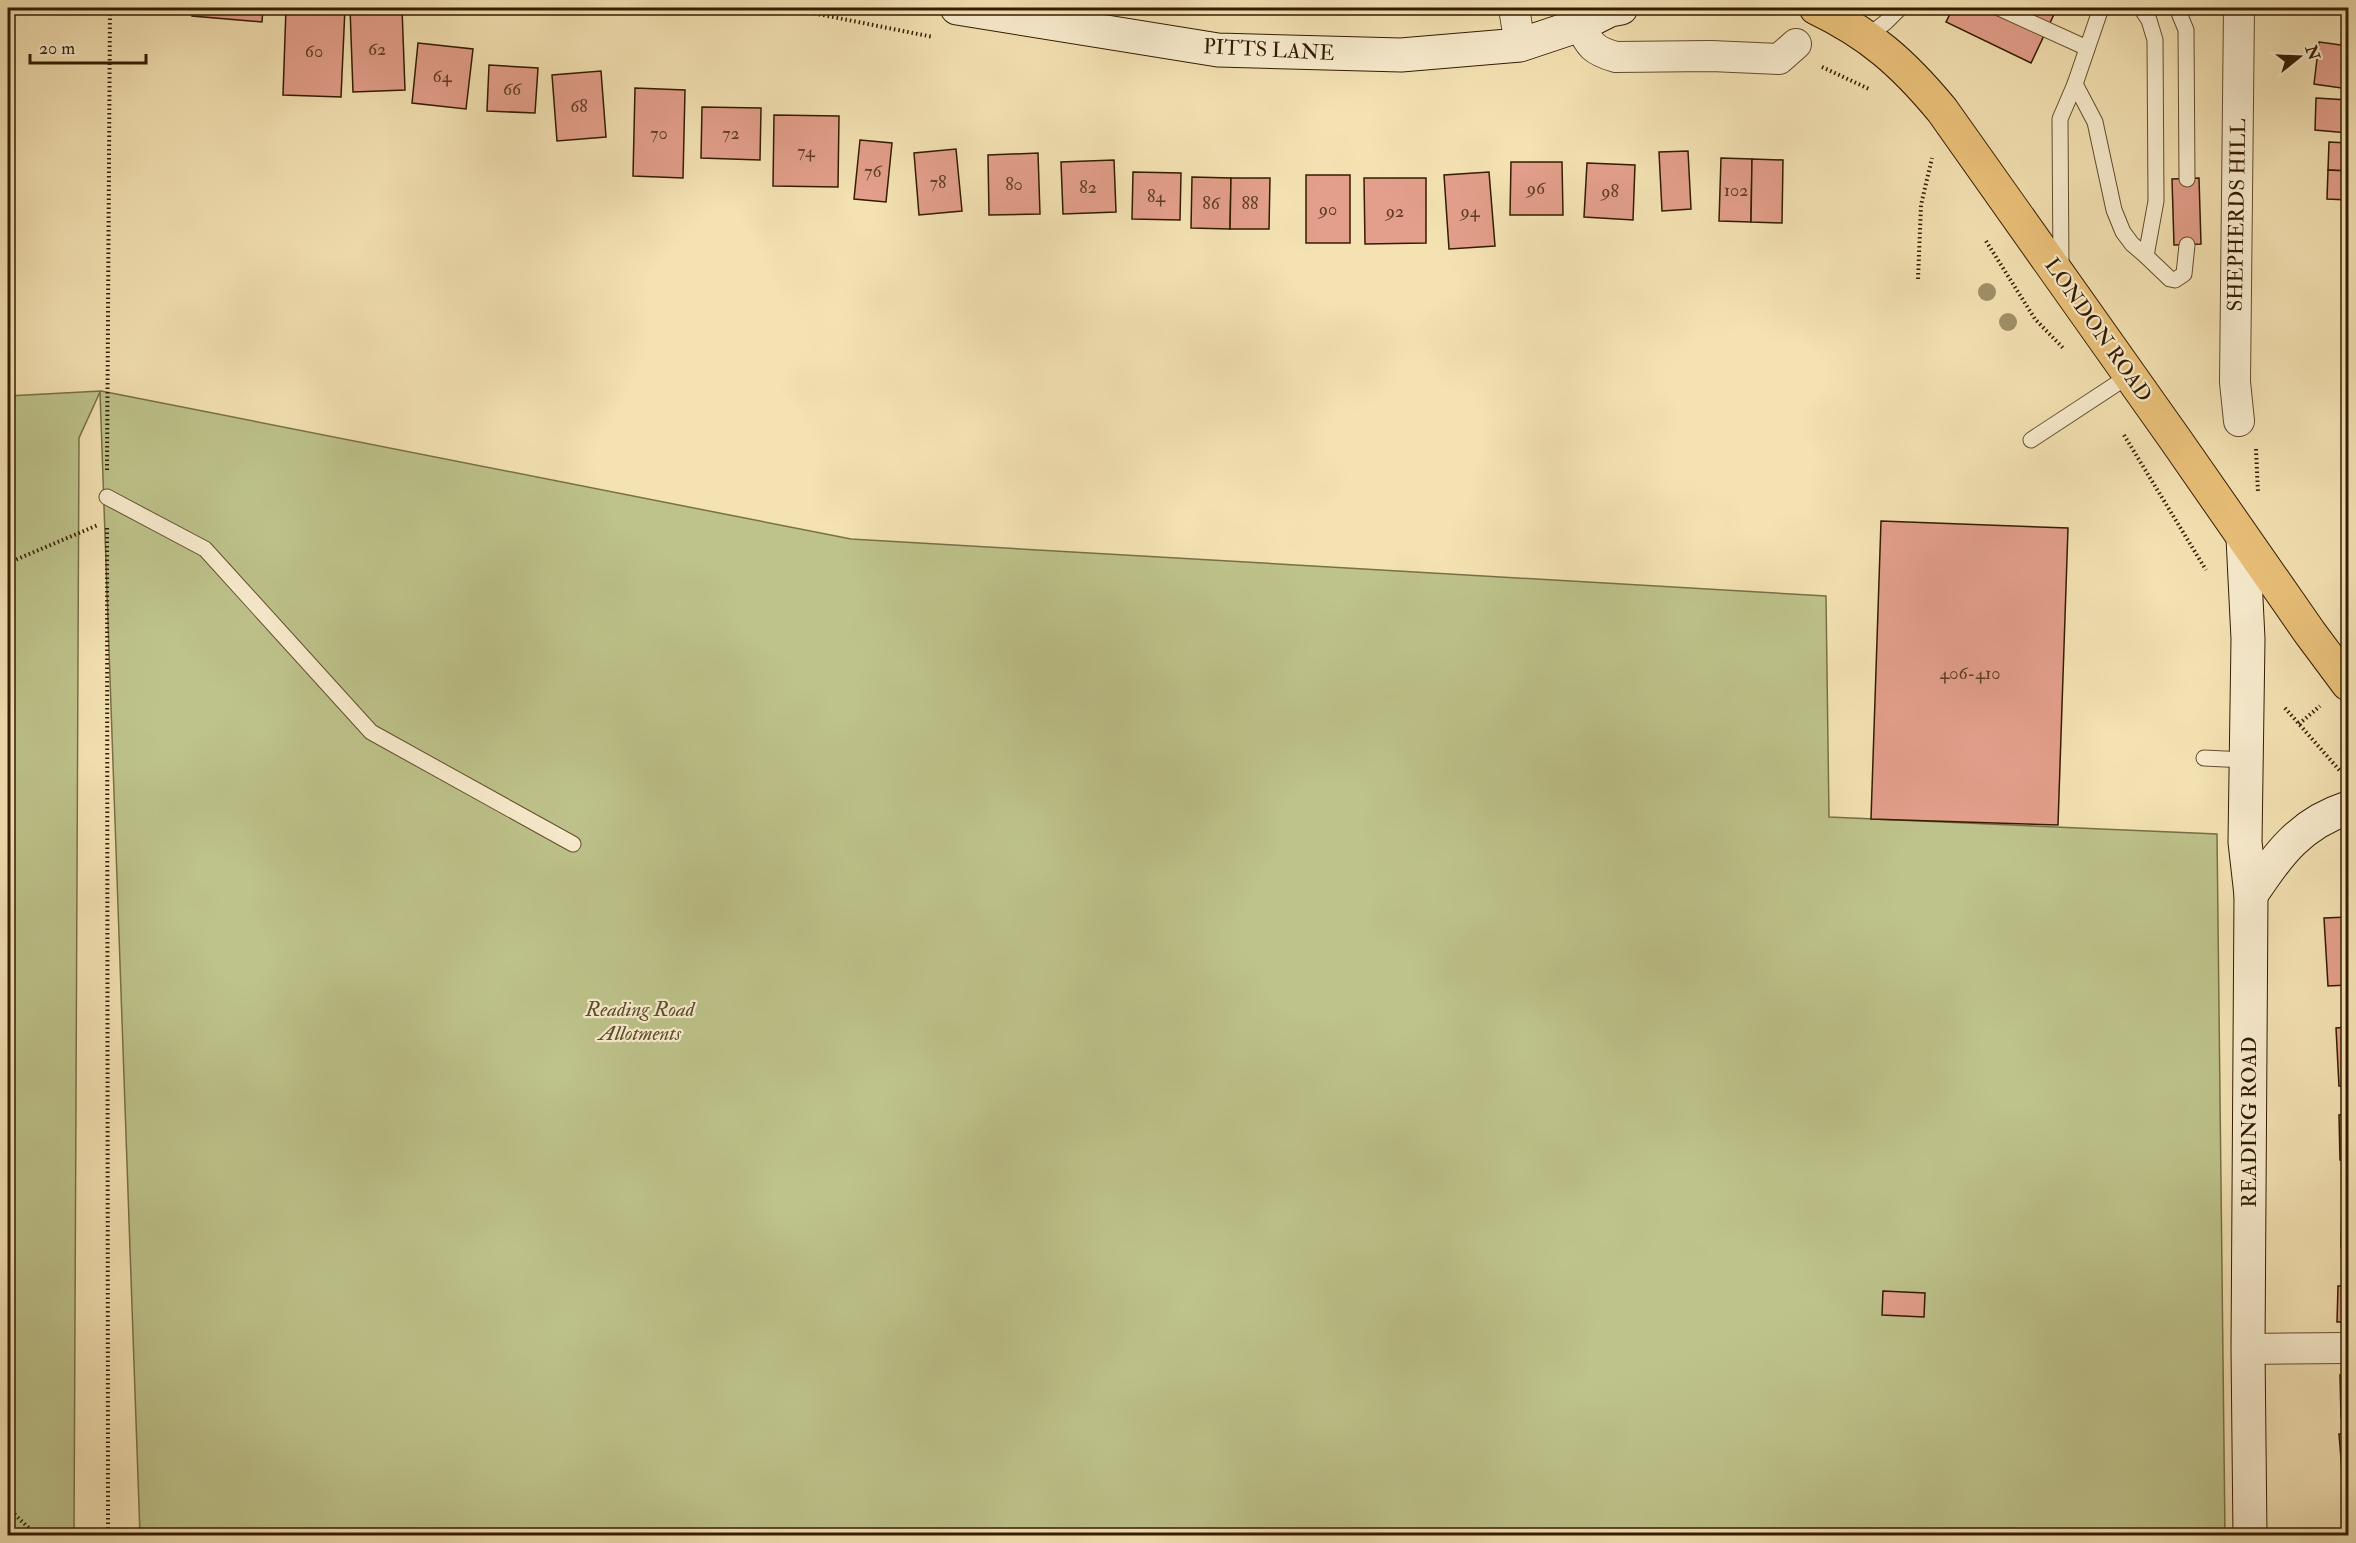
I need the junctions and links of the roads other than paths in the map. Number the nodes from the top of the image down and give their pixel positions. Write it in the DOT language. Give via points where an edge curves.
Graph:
graph roads {
  1 [pos="957,8"];
  2 [pos="1514,8"];
  3 [pos="1614,8"];
  4 [pos="1816,8"];
  5 [pos="1900,8"];
  6 [pos="1999,8"];
  7 [pos="2101,8"];
  8 [pos="2141,8"];
  9 [pos="2177,8"];
  10 [pos="2239,8"];
  11 [pos="1580,25"];
  12 [pos="1868,36"];
  13 [pos="1796,44"];
  14 [pos="1520,45"];
  15 [pos="2087,48"];
  16 [pos="2075,84"];
  17 [pos="2187,179"];
  18 [pos="2187,244"];
  19 [pos="2146,256"];
  20 [pos="2061,278"];
  21 [pos="2130,375"];
  22 [pos="2239,421"];
  23 [pos="2031,440"];
  24 [pos="107,497"];
  25 [pos="2243,538"];
  26 [pos="2349,684"];
  27 [pos="2204,758"];
  28 [pos="2245,760"];
  29 [pos="2349,808"];
  30 [pos="573,844"];
  31 [pos="2251,895"];
  32 [pos="2349,1348"];
  33 [pos="2248,1349"];
  34 [pos="2250,1536"];
  1 -- 14 [label="street, PITTS LANE" via="1218,50 1401,55"];
  2 -- 14 [label="street"];
  3 -- 11 [label="street, PITTS LANE"];
  4 -- 12 [label="main road, LONDON ROAD"];
  5 -- 12 [label="lane"];
  6 -- 15 [label="lane"];
  7 -- 15 [label="lane"];
  8 -- 19 [label="lane" via="2155,40 2156,201"];
  9 -- 17 [label="lane" via="2186,30"];
  10 -- 22 [label="street, SHEPHERDS HILL" via="2235,381"];
  11 -- 13 [label="street" via="1589,44 1616,57 1779,59"];
  11 -- 14 [label="street, PITTS LANE"];
  12 -- 20 [label="main road, LONDON ROAD" via="1902,64 1942,110"];
  15 -- 16 [label="lane"];
  16 -- 19 [label="lane" via="2095,122 2123,232"];
  16 -- 20 [label="lane" via="2060,119"];
  18 -- 19 [label="lane" via="2184,274 2175,280"];
  20 -- 21 [label="main road, LONDON ROAD"];
  21 -- 23 [label="lane"];
  21 -- 25 [label="main road, LONDON ROAD"];
  24 -- 30 [label="lane" via="205,549 371,732"];
  25 -- 26 [label="main road, LONDON ROAD"];
  25 -- 28 [label="street, READING ROAD" via="2248,639"];
  27 -- 28 [label="lane"];
  28 -- 31 [label="street, READING ROAD" via="2245,842"];
  29 -- 31 [label="street" via="2318,820 2303,831"];
  31 -- 33 [label="street, READING ROAD"];
  32 -- 33 [label="street"];
  33 -- 34 [label="street, READING ROAD"];
}
